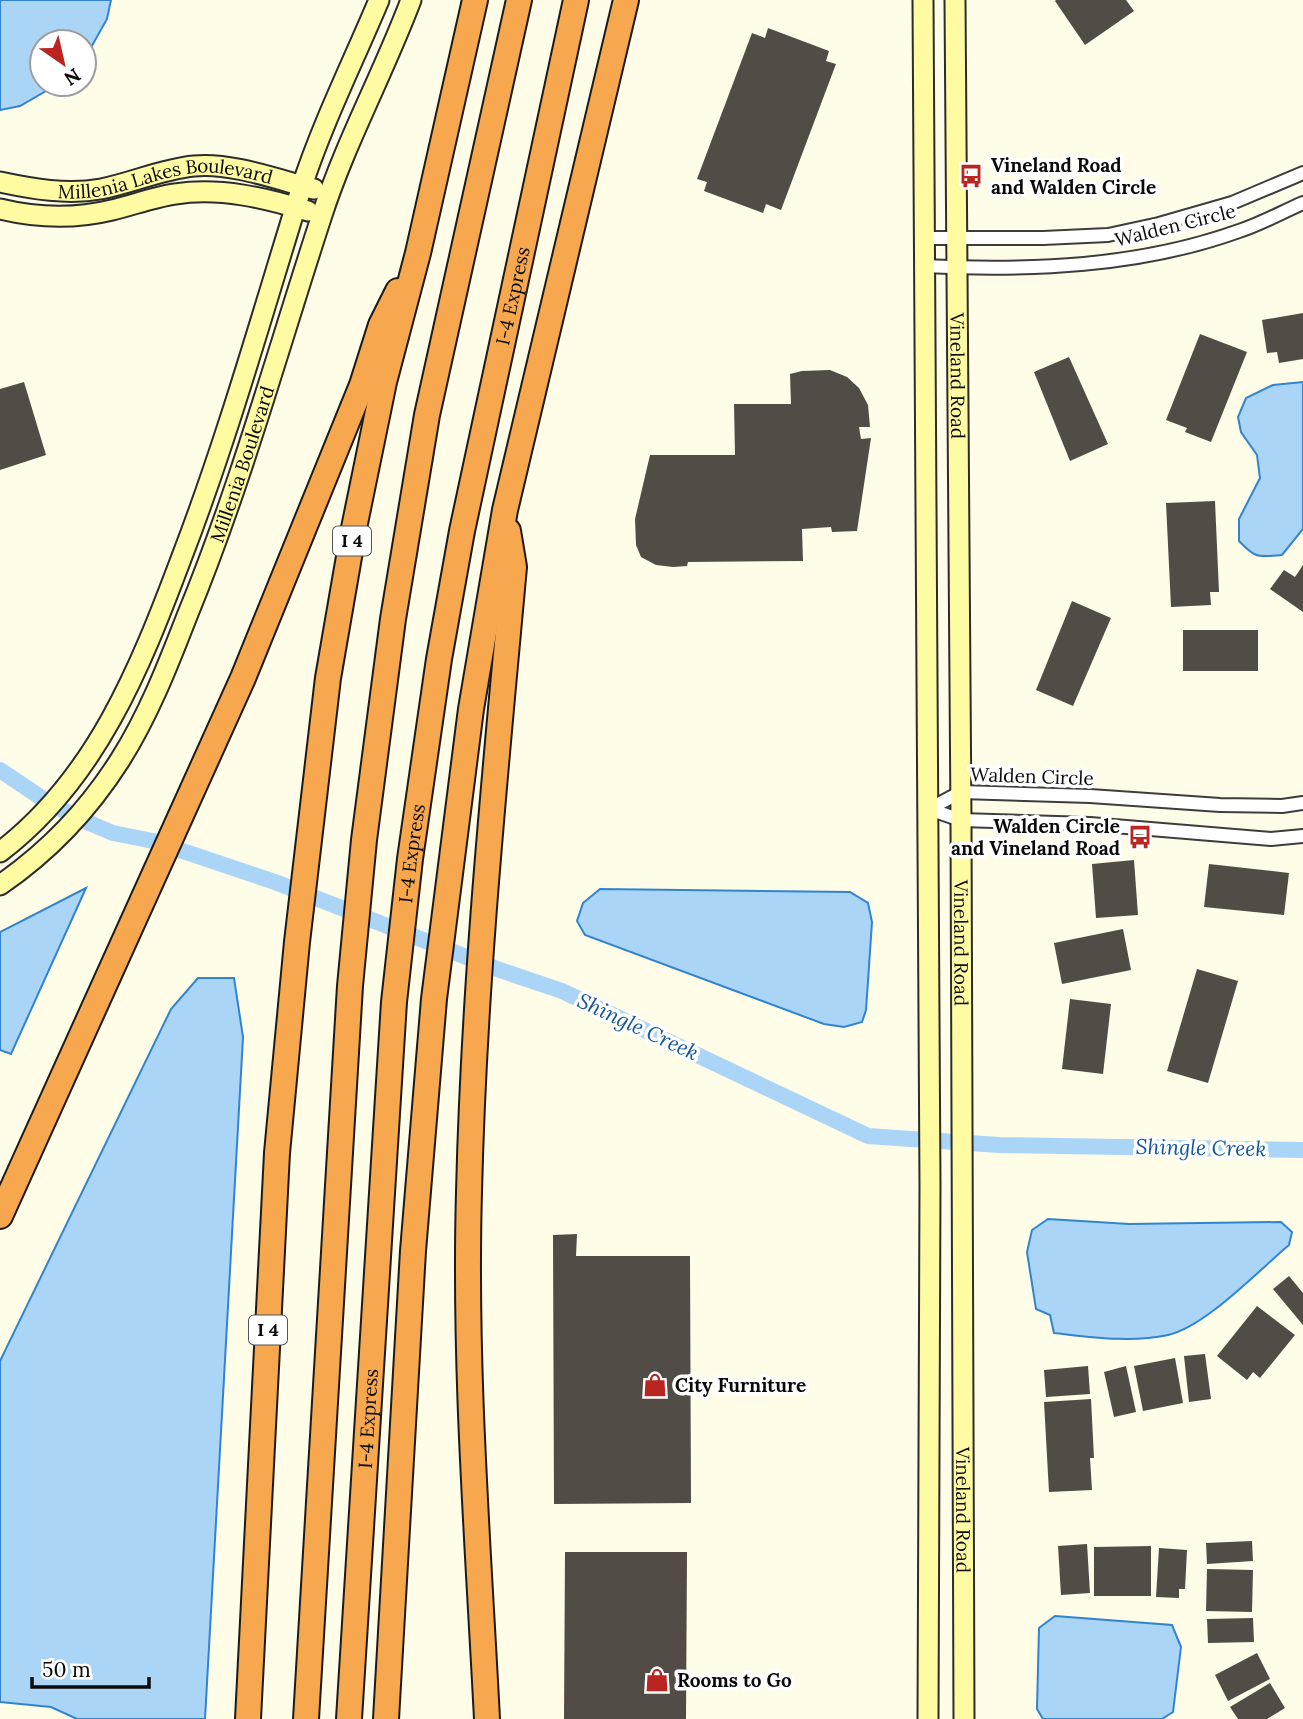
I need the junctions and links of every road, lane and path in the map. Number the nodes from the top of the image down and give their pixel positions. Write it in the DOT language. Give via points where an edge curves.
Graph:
graph roads {
  1 [pos="379,0"];
  2 [pos="411,0"];
  3 [pos="475,0"];
  4 [pos="519,0"];
  5 [pos="576,0"];
  6 [pos="626,0"];
  7 [pos="923,0"];
  8 [pos="956,0"];
  9 [pos="1303,173"];
  10 [pos="0,181"];
  11 [pos="302,186"];
  12 [pos="329,192"];
  13 [pos="1303,203"];
  14 [pos="296,207"];
  15 [pos="0,209"];
  16 [pos="322,215"];
  17 [pos="925,238"];
  18 [pos="956,238"];
  19 [pos="418,254"];
  20 [pos="925,266"];
  21 [pos="957,268"];
  22 [pos="505,510"];
  23 [pos="961,792"];
  24 [pos="1303,803"];
  25 [pos="929,808"];
  26 [pos="961,820"];
  27 [pos="1303,836"];
  28 [pos="0,852"];
  29 [pos="0,885"];
  30 [pos="0,1216"];
  31 [pos="248,1719"];
  32 [pos="306,1719"];
  33 [pos="349,1719"];
  34 [pos="386,1719"];
  35 [pos="486,1719"];
  36 [pos="928,1719"];
  37 [pos="964,1719"];
  1 -- 11 [label="street, Millenia Boulevard"];
  2 -- 12 [label="street, Millenia Boulevard"];
  3 -- 19 [label="highway, I 4"];
  4 -- 32 [label="highway" via="427,415 393,619 364,840 350,986"];
  5 -- 33 [label="highway, I-4 Express" via="462,531 410,859 394,1002"];
  6 -- 22 [label="highway"];
  7 -- 17 [label="street, Vineland Road"];
  8 -- 18 [label="street, Vineland Road"];
  9 -- 18 [label="street, Walden Circle" via="1232,203 1108,235"];
  10 -- 11 [label="street, Millenia Lakes Boulevard" via="61,192 100,189 196,165 250,172"];
  11 -- 12 [label="street, Millenia Lakes Boulevard"];
  11 -- 14 [label="street, Millenia Boulevard"];
  12 -- 16 [label="street, Millenia Boulevard"];
  13 -- 21 [label="street, Walden Circle" via="1239,231 1166,251 1047,267"];
  14 -- 15 [label="street, Millenia Lakes Boulevard" via="212,192 174,194 66,217"];
  14 -- 16 [label="street, Millenia Lakes Boulevard"];
  14 -- 28 [label="street, Millenia Boulevard" via="225,439 172,584 113,719 75,777 32,825"];
  16 -- 29 [label="street, Millenia Boulevard" via="261,414 204,576 139,726 98,791 56,839"];
  17 -- 18 [label="street, Walden Circle"];
  17 -- 20 [label="street, Vineland Road"];
  18 -- 21 [label="street, Vineland Road"];
  19 -- 30 [label="highway" via="381,325 362,386 243,678"];
  19 -- 31 [label="highway, I 4" via="384,382 354,528 328,678 309,833 277,1153"];
  20 -- 21 [label="street, Walden Circle"];
  20 -- 25 [label="street, Vineland Road"];
  21 -- 23 [label="street, Vineland Road"];
  22 -- 34 [label="highway" via="471,709 434,999 413,1251"];
  22 -- 35 [label="highway" via="514,567 483,899 469,1195 470,1376"];
  23 -- 24 [label="street, Walden Circle" via="1220,805"];
  23 -- 25 [label="street, Walden Circle"];
  23 -- 26 [label="street, Vineland Road"];
  25 -- 26 [label="street"];
  25 -- 36 [label="street, Vineland Road"];
  26 -- 27 [label="street" via="1090,824 1271,839"];
  26 -- 37 [label="street, Vineland Road"];
}
